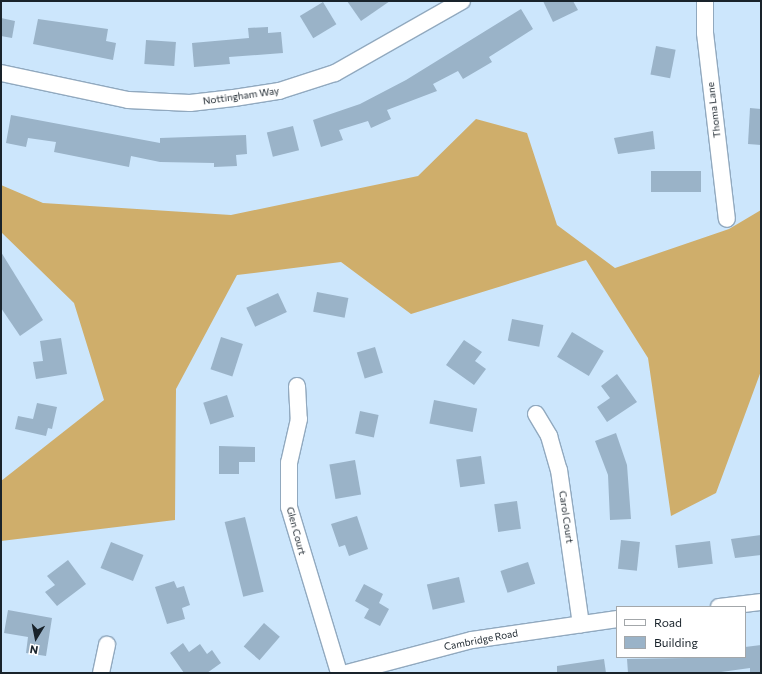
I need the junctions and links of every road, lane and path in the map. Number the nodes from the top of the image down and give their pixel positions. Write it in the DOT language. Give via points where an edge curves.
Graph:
graph roads {
  1 [pos="462,1"];
  2 [pos="705,1"];
  3 [pos="1,73"];
  4 [pos="727,219"];
  5 [pos="297,386"];
  6 [pos="536,414"];
  7 [pos="761,602"];
  8 [pos="727,606"];
  9 [pos="616,619"];
  10 [pos="581,624"];
  11 [pos="108,645"];
  12 [pos="101,673"];
  13 [pos="338,673"];
  14 [pos="348,673"];
  1 -- 3 [label="street, Nottingham Way" via="335,73 279,91 190,103 123,99"];
  2 -- 4 [label="street, Thoma Lane" via="705,33"];
  5 -- 13 [label="street, Glen Court" via="299,420 289,463 289,506"];
  6 -- 10 [label="street, Carol Court" via="549,436 558,464"];
  7 -- 8 [label="street"];
  9 -- 10 [label="street, Cambridge Road"];
  10 -- 14 [label="street, Cambridge Road" via="472,640"];
  11 -- 12 [label="street"];
}
